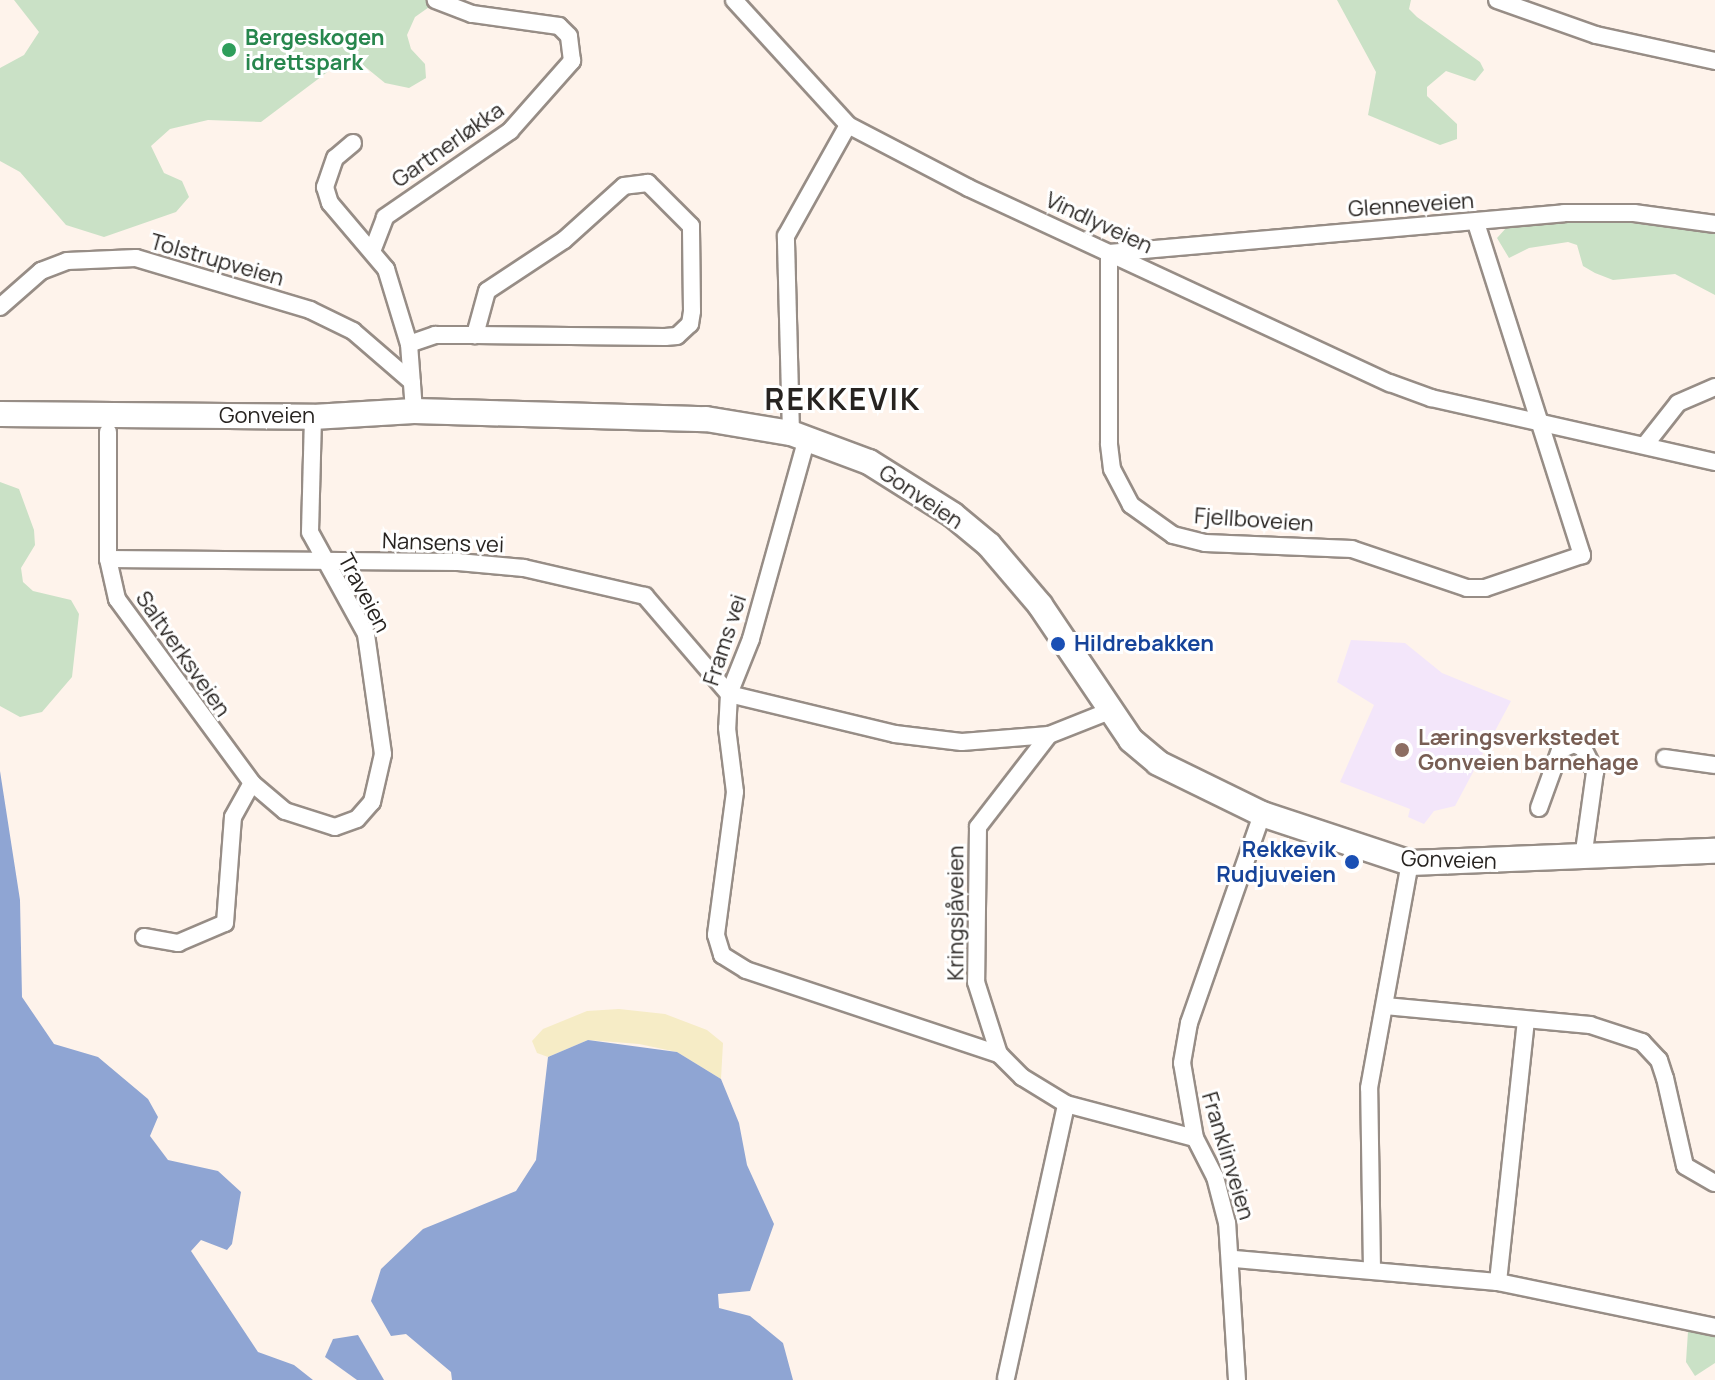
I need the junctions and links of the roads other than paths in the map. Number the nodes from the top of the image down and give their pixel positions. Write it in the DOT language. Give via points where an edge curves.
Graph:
graph roads {
  1 [pos="436,0"];
  2 [pos="734,0"];
  3 [pos="1497,0"];
  4 [pos="1715,61"];
  5 [pos="848,125"];
  6 [pos="353,143"];
  7 [pos="1476,223"];
  8 [pos="1715,224"];
  9 [pos="373,249"];
  10 [pos="1109,253"];
  11 [pos="0,307"];
  12 [pos="475,335"];
  13 [pos="409,344"];
  14 [pos="412,382"];
  15 [pos="1715,387"];
  16 [pos="414,411"];
  17 [pos="0,414"];
  18 [pos="313,417"];
  19 [pos="1537,419"];
  20 [pos="108,432"];
  21 [pos="799,435"];
  22 [pos="1645,445"];
  23 [pos="1715,462"];
  24 [pos="108,559"];
  25 [pos="323,562"];
  26 [pos="729,694"];
  27 [pos="1107,712"];
  28 [pos="1049,735"];
  29 [pos="1665,758"];
  30 [pos="1715,765"];
  31 [pos="252,783"];
  32 [pos="1539,808"];
  33 [pos="1262,814"];
  34 [pos="345,825"];
  35 [pos="1715,851"];
  36 [pos="1583,858"];
  37 [pos="1410,863"];
  38 [pos="144,937"];
  39 [pos="1385,1006"];
  40 [pos="1526,1020"];
  41 [pos="999,1054"];
  42 [pos="1066,1104"];
  43 [pos="1195,1138"];
  44 [pos="1715,1183"];
  45 [pos="1234,1259"];
  46 [pos="1372,1270"];
  47 [pos="1498,1282"];
  48 [pos="1715,1327"];
  49 [pos="1006,1378"];
  50 [pos="1237,1380"];
  1 -- 9 [label="street, Gartnerløkka" via="472,14 559,26 569,36 572,61 510,131 385,217"];
  2 -- 5 [label="street"];
  3 -- 4 [label="street" via="1596,35"];
  5 -- 10 [label="street, Vindlyveien"];
  5 -- 21 [label="street" via="786,236"];
  6 -- 9 [label="street" via="335,158 325,187 330,203"];
  7 -- 8 [label="street, Glenneveien" via="1564,213 1634,213"];
  7 -- 10 [label="street, Glenneveien"];
  7 -- 19 [label="street"];
  9 -- 13 [label="street" via="386,269"];
  10 -- 19 [label="street, Vindlyveien" via="1390,383 1431,398"];
  10 -- 19 [label="street, Fjellboveien" via="1112,469 1131,505 1173,535 1205,543 1352,549 1467,588 1485,588 1582,555"];
  11 -- 14 [label="street, Tolstrupveien" via="41,271 67,261 136,258 310,310 353,331"];
  12 -- 12 [label="street" via="677,336 690,324 692,311 691,226 648,183 624,186 564,240 487,291"];
  12 -- 13 [label="street" via="435,335"];
  13 -- 14 [label="street"];
  14 -- 16 [label="street"];
  15 -- 22 [label="street" via="1678,403"];
  16 -- 18 [label="street, Gonveien"];
  16 -- 21 [label="street, Gonveien" via="706,419"];
  17 -- 18 [label="street, Gonveien"];
  18 -- 25 [label="street, Traveien" via="310,532"];
  19 -- 22 [label="street, Vindlyveien"];
  20 -- 24 [label="street, Saltverksveien"];
  21 -- 26 [label="street, Frams vei" via="751,639"];
  21 -- 27 [label="street, Gonveien" via="908,484 989,545 1055,626"];
  22 -- 23 [label="street, Vindlyveien"];
  24 -- 25 [label="street, Nansens vei"];
  24 -- 31 [label="street, Saltverksveien" via="117,599"];
  25 -- 26 [label="street, Nansens vei" via="458,562 524,568 633,592 645,596"];
  25 -- 34 [label="street, Traveien" via="366,634 383,754 372,802"];
  26 -- 28 [label="street" via="895,734 962,742"];
  26 -- 41 [label="street, Frams vei" via="727,728 735,792 716,935 722,955 779,983"];
  27 -- 28 [label="street"];
  27 -- 33 [label="street, Gonveien" via="1158,763"];
  28 -- 41 [label="street, Kringsjåveien" via="978,827 976,982"];
  29 -- 30 [label="street"];
  31 -- 34 [label="street, Saltverksveien" via="285,811 319,825"];
  31 -- 38 [label="street" via="233,817 225,923 178,943"];
  32 -- 36 [label="street" via="1560,750 1574,744 1583,748 1595,772"];
  33 -- 37 [label="street, Gonveien"];
  33 -- 43 [label="street, Franklinveien" via="1184,1041 1183,1081"];
  35 -- 36 [label="street, Gonveien"];
  36 -- 37 [label="street, Gonveien"];
  37 -- 39 [label="street"];
  39 -- 40 [label="street"];
  39 -- 46 [label="street" via="1369,1088"];
  40 -- 44 [label="street" via="1615,1029 1642,1042 1659,1060 1685,1166"];
  40 -- 47 [label="street"];
  41 -- 42 [label="street, Kringsjåveien" via="1022,1077"];
  42 -- 43 [label="street, Kringsjåveien"];
  42 -- 49 [label="street"];
  43 -- 45 [label="street, Franklinveien" via="1215,1177"];
  45 -- 46 [label="street"];
  45 -- 50 [label="street, Franklinveien"];
  46 -- 47 [label="street"];
  47 -- 48 [label="street"];
}
